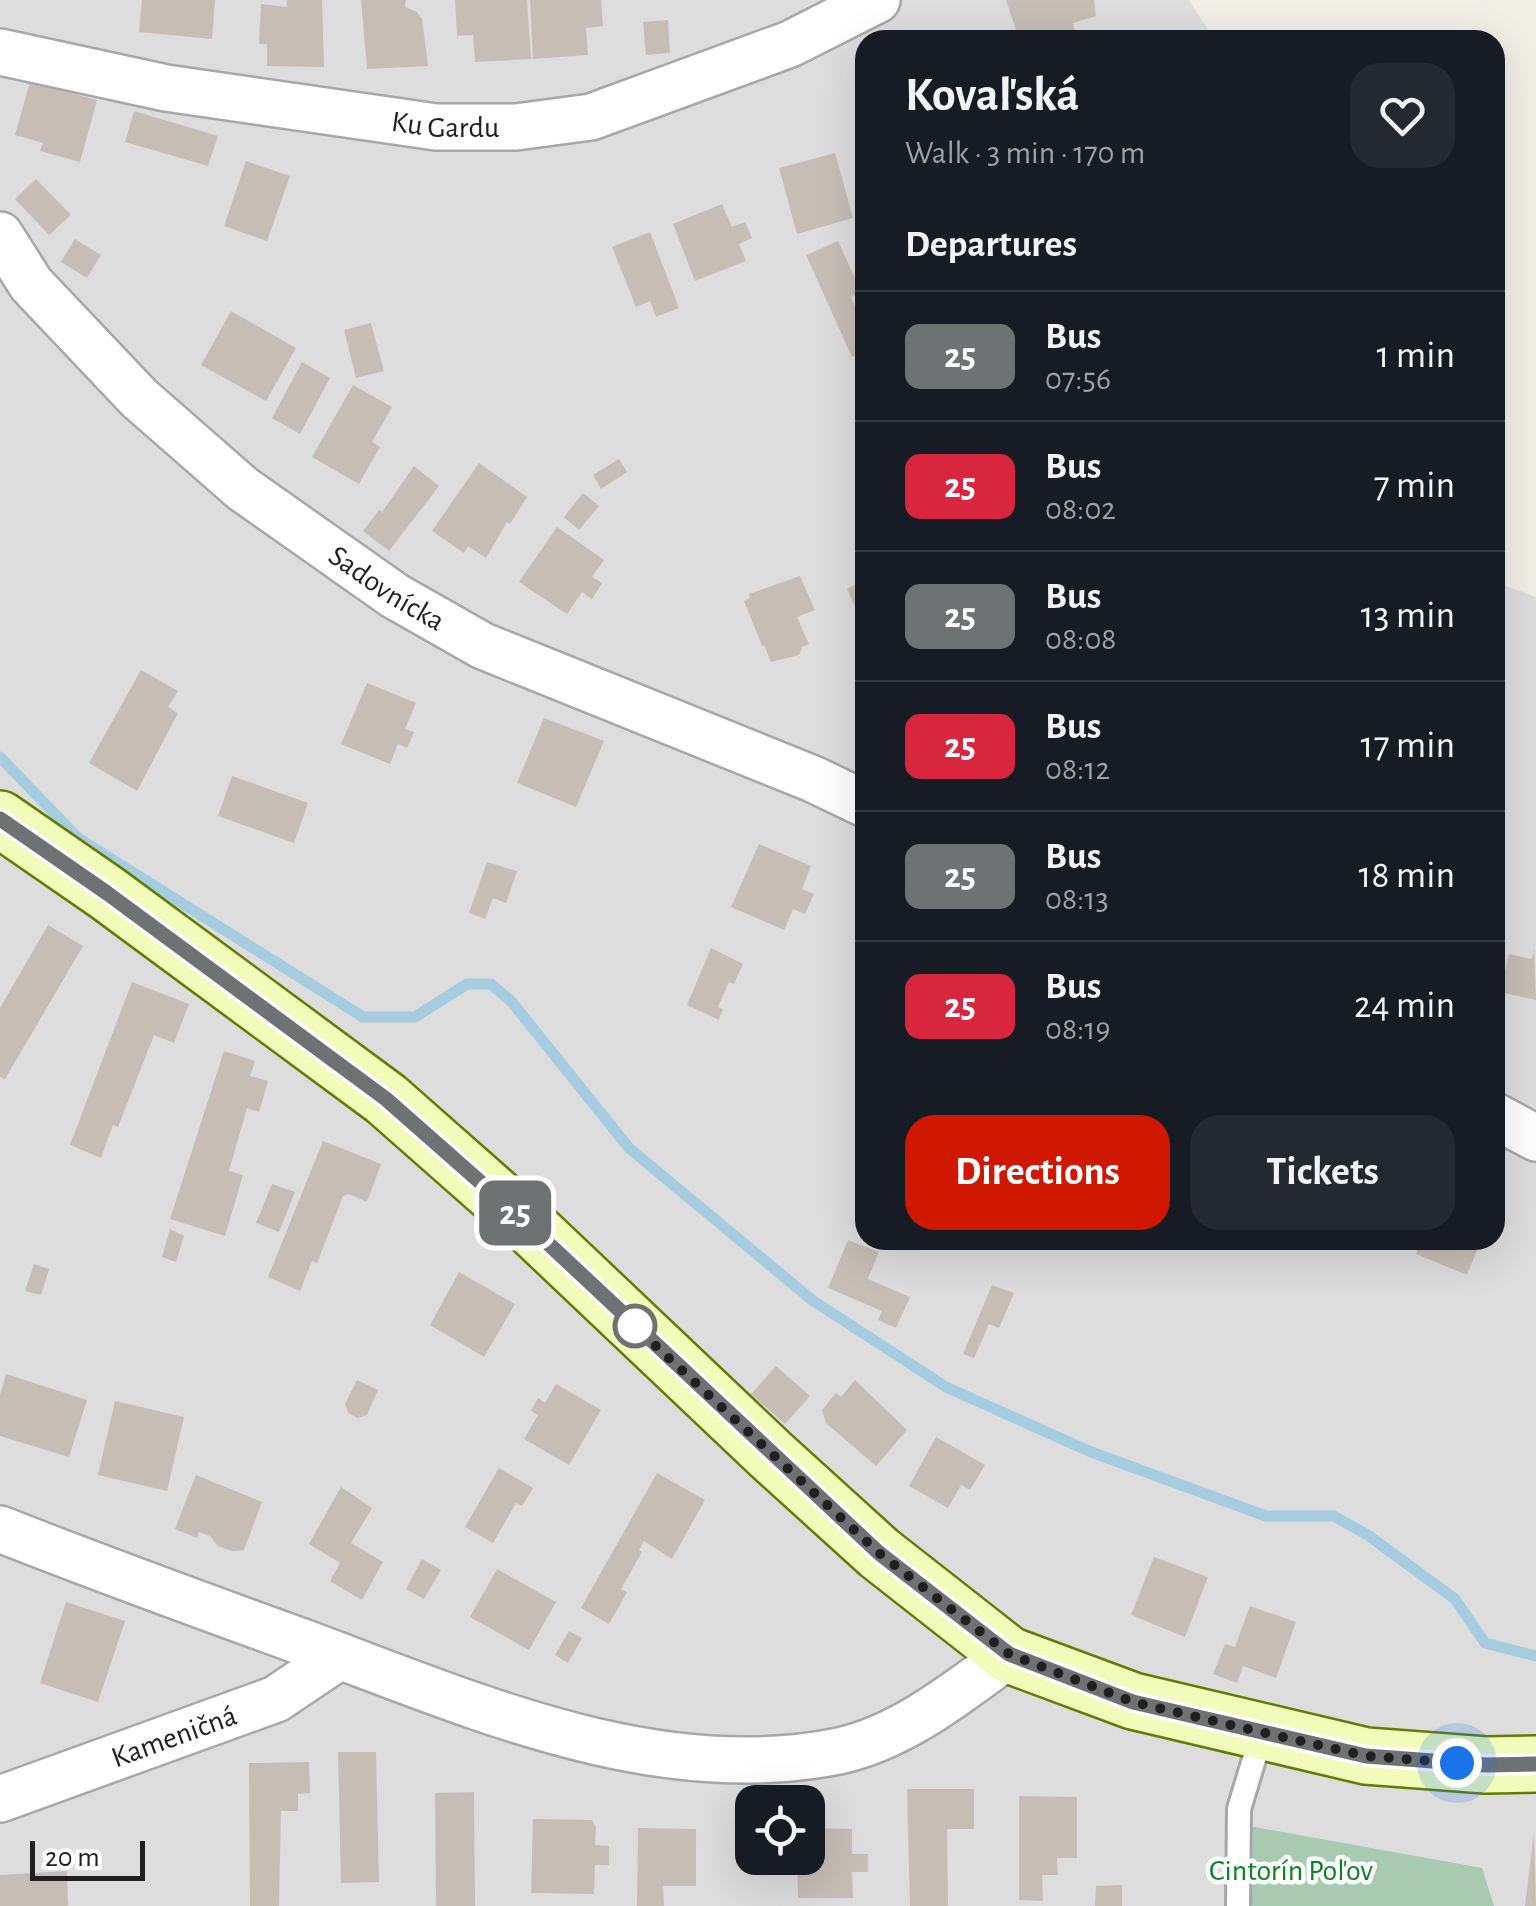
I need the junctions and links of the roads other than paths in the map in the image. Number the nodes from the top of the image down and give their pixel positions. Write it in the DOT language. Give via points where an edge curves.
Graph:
graph roads {
  1 [pos="876,0"];
  2 [pos="0,52"];
  3 [pos="0,235"];
  4 [pos="855,799"];
  5 [pos="0,819"];
  6 [pos="1505,1121"];
  7 [pos="1536,1138"];
  8 [pos="0,1528"];
  9 [pos="1009,1654"];
  10 [pos="340,1656"];
  11 [pos="1248,1730"];
  12 [pos="1536,1764"];
  13 [pos="0,1799"];
  14 [pos="1238,1906"];
  1 -- 2 [label="street, Ku Gardu" via="790,44 591,117 516,127 436,127 166,88"];
  3 -- 4 [label="street, Sadovnícka" via="31,284 139,398 243,489 395,596 483,646"];
  5 -- 9 [label="street" via="386,1099 879,1553"];
  6 -- 7 [label="street"];
  8 -- 10 [label="street"];
  9 -- 10 [label="street" via="899,1728 842,1750 766,1760 665,1756 577,1736"];
  9 -- 11 [label="street" via="1133,1702"];
  10 -- 13 [label="street, Kameničná" via="276,1700"];
  11 -- 12 [label="street" via="1398,1760"];
  11 -- 14 [label="lane"];
}
